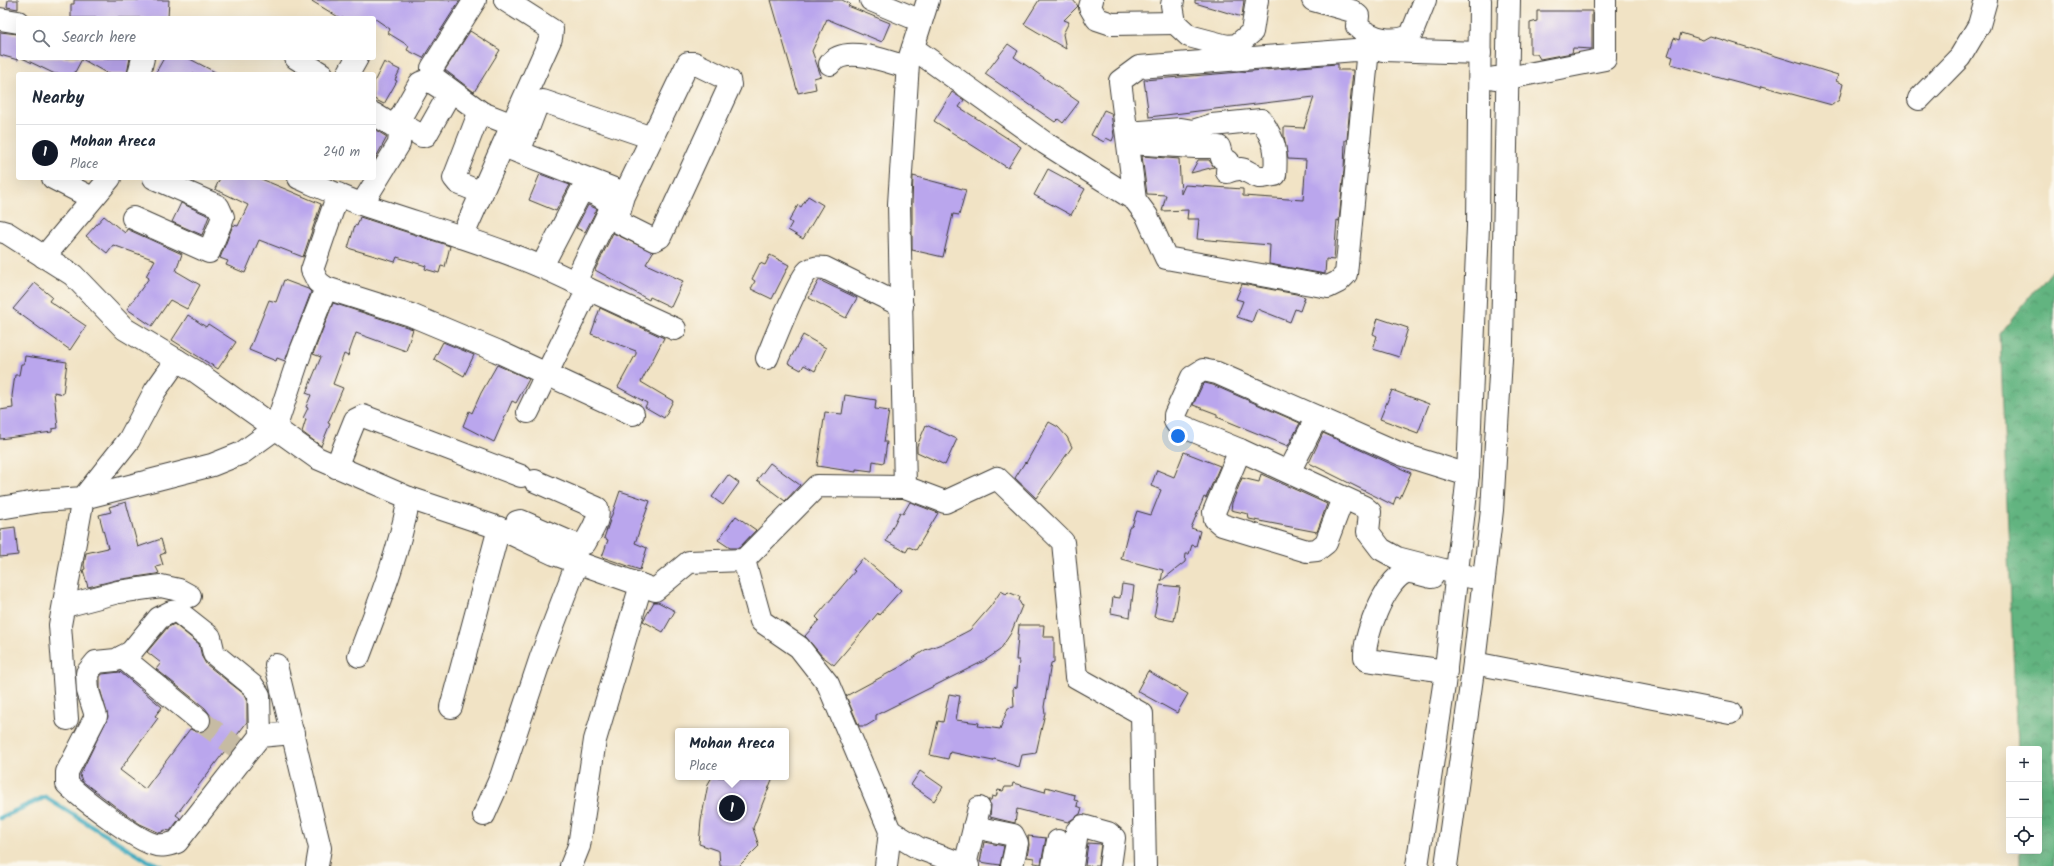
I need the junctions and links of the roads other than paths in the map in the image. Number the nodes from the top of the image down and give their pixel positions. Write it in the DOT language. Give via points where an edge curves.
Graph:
graph roads {
  1 [pos="475,0"];
  2 [pos="504,0"];
  3 [pos="871,0"];
  4 [pos="928,0"];
  5 [pos="1092,0"];
  6 [pos="1173,0"];
  7 [pos="1257,0"];
  8 [pos="1313,0"];
  9 [pos="1424,0"];
  10 [pos="1480,0"];
  11 [pos="1509,0"];
  12 [pos="1604,0"];
  13 [pos="1986,0"];
  14 [pos="0,19"];
  15 [pos="921,21"];
  16 [pos="16,22"];
  17 [pos="1175,23"];
  18 [pos="1368,49"];
  19 [pos="1480,53"];
  20 [pos="910,57"];
  21 [pos="142,60"];
  22 [pos="299,60"];
  23 [pos="356,60"];
  24 [pos="830,64"];
  25 [pos="140,72"];
  26 [pos="319,72"];
  27 [pos="349,72"];
  28 [pos="1480,77"];
  29 [pos="1508,78"];
  30 [pos="1919,99"];
  31 [pos="482,113"];
  32 [pos="376,115"];
  33 [pos="513,125"];
  34 [pos="398,130"];
  35 [pos="652,138"];
  36 [pos="1128,138"];
  37 [pos="511,149"];
  38 [pos="401,171"];
  39 [pos="57,180"];
  40 [pos="108,180"];
  41 [pos="159,180"];
  42 [pos="304,180"];
  43 [pos="482,193"];
  44 [pos="338,194"];
  45 [pos="624,196"];
  46 [pos="92,198"];
  47 [pos="1135,200"];
  48 [pos="362,204"];
  49 [pos="133,218"];
  50 [pos="0,231"];
  51 [pos="462,237"];
  52 [pos="44,257"];
  53 [pos="542,266"];
  54 [pos="581,286"];
  55 [pos="326,288"];
  56 [pos="902,306"];
  57 [pos="675,329"];
  58 [pos="1473,350"];
  59 [pos="1501,353"];
  60 [pos="767,358"];
  61 [pos="177,360"];
  62 [pos="546,373"];
  63 [pos="528,412"];
  64 [pos="633,414"];
  65 [pos="1317,417"];
  66 [pos="275,429"];
  67 [pos="1240,450"];
  68 [pos="336,467"];
  69 [pos="1289,472"];
  70 [pos="1468,475"];
  71 [pos="905,487"];
  72 [pos="83,498"];
  73 [pos="409,498"];
  74 [pos="1343,498"];
  75 [pos="0,508"];
  76 [pos="506,531"];
  77 [pos="744,560"];
  78 [pos="577,562"];
  79 [pos="1457,579"];
  80 [pos="1484,579"];
  81 [pos="641,585"];
  82 [pos="190,596"];
  83 [pos="65,606"];
  84 [pos="359,656"];
  85 [pos="122,657"];
  86 [pos="1474,663"];
  87 [pos="276,665"];
  88 [pos="1445,678"];
  89 [pos="1470,689"];
  90 [pos="451,707"];
  91 [pos="1730,713"];
  92 [pos="66,719"];
  93 [pos="199,720"];
  94 [pos="293,733"];
  95 [pos="260,736"];
  96 [pos="484,815"];
  97 [pos="890,831"];
  98 [pos="1058,840"];
  99 [pos="966,865"];
  100 [pos="316,866"];
  101 [pos="571,866"];
  102 [pos="886,866"];
  103 [pos="1012,866"];
  104 [pos="1053,866"];
  105 [pos="1072,866"];
  106 [pos="1110,866"];
  107 [pos="1145,866"];
  108 [pos="1418,866"];
  109 [pos="1446,866"];
  1 -- 31 [label="street" via="432,68 432,72 433,77"];
  2 -- 33 [label="street" via="552,30 551,38"];
  3 -- 15 [label="street"];
  4 -- 15 [label="street"];
  5 -- 17 [label="street" via="1090,7 1097,19 1112,24"];
  6 -- 17 [label="street"];
  7 -- 17 [label="street" via="1252,32 1237,45 1228,46 1189,36"];
  8 -- 9 [label="street" via="1352,11 1358,16 1357,26 1365,33 1394,41 1411,34"];
  10 -- 19 [label="street"];
  11 -- 29 [label="street"];
  12 -- 29 [label="street" via="1605,59"];
  13 -- 30 [label="street" via="1979,25 1960,57"];
  14 -- 16 [label="street"];
  15 -- 20 [label="street"];
  18 -- 19 [label="street"];
  18 -- 36 [label="street" via="1139,67 1120,80"];
  18 -- 47 [label="street" via="1346,274 1338,282 1328,287 1166,258 1147,216"];
  19 -- 28 [label="street"];
  20 -- 24 [label="street" via="845,55 835,58"];
  20 -- 47 [label="street"];
  20 -- 56 [label="street" via="899,204"];
  21 -- 25 [label="street"];
  22 -- 26 [label="street"];
  23 -- 27 [label="street"];
  28 -- 29 [label="street"];
  28 -- 58 [label="street"];
  29 -- 59 [label="street"];
  31 -- 33 [label="street"];
  31 -- 43 [label="street" via="478,116 454,178 458,183"];
  32 -- 34 [label="street"];
  33 -- 37 [label="street"];
  34 -- 38 [label="street" via="410,147"];
  34 -- 48 [label="street" via="396,148"];
  35 -- 37 [label="street" via="543,102 537,105"];
  35 -- 45 [label="street"];
  35 -- 45 [label="street" via="688,63 694,63 729,80 730,86 660,237 654,240 620,223 618,217"];
  36 -- 36 [label="street" via="1261,120 1272,137 1276,156 1275,175 1259,177 1246,169 1227,172 1228,161 1222,158 1219,147 1195,147"];
  36 -- 47 [label="street"];
  37 -- 43 [label="street"];
  37 -- 45 [label="street" via="619,191"];
  39 -- 46 [label="street"];
  40 -- 46 [label="street"];
  41 -- 49 [label="street" via="218,206 223,217 209,252"];
  42 -- 44 [label="street"];
  43 -- 51 [label="street"];
  44 -- 48 [label="street"];
  44 -- 55 [label="street" via="312,270 318,282"];
  46 -- 52 [label="street"];
  48 -- 51 [label="street"];
  50 -- 52 [label="street"];
  51 -- 53 [label="street"];
  52 -- 61 [label="street" via="73,275 125,329"];
  53 -- 54 [label="street"];
  53 -- 54 [label="street" via="580,194 582,191 591,192 605,200 610,205 610,210"];
  54 -- 57 [label="street"];
  54 -- 62 [label="street"];
  55 -- 62 [label="street" via="411,315"];
  55 -- 66 [label="street" via="301,351"];
  56 -- 60 [label="street" via="825,268 817,267 807,272 800,284"];
  56 -- 71 [label="street"];
  58 -- 59 [label="street"];
  58 -- 70 [label="street"];
  59 -- 80 [label="street" via="1492,510"];
  61 -- 66 [label="street"];
  61 -- 72 [label="street" via="154,391 129,440"];
  62 -- 63 [label="street"];
  62 -- 64 [label="street"];
  65 -- 67 [label="street" via="1217,373 1203,370 1198,372 1187,385 1174,420"];
  65 -- 69 [label="street"];
  65 -- 70 [label="street" via="1401,454"];
  66 -- 68 [label="street" via="317,458"];
  66 -- 72 [label="street" via="242,453 212,465"];
  67 -- 69 [label="street"];
  67 -- 74 [label="street" via="1214,512 1215,519 1222,525 1307,551 1317,550 1326,542"];
  68 -- 73 [label="street"];
  68 -- 76 [label="street" via="355,420 363,416 528,478 597,508 599,513 585,543 580,544 574,544 521,521"];
  69 -- 74 [label="street"];
  70 -- 79 [label="street"];
  71 -- 77 [label="street" via="817,486"];
  71 -- 107 [label="street" via="945,502 996,478 1063,542 1076,677 1142,714"];
  72 -- 75 [label="street"];
  72 -- 83 [label="street"];
  73 -- 76 [label="street"];
  73 -- 84 [label="street" via="393,566"];
  74 -- 79 [label="street" via="1370,512 1368,532 1381,549 1397,558"];
  76 -- 78 [label="street"];
  76 -- 90 [label="street"];
  77 -- 81 [label="street" via="689,562 655,590"];
  77 -- 97 [label="street" via="761,621 798,647 828,684"];
  78 -- 81 [label="street"];
  78 -- 96 [label="street" via="541,657 501,777"];
  79 -- 80 [label="street"];
  79 -- 88 [label="street"];
  79 -- 88 [label="street" via="1404,574 1393,584 1376,609 1365,654 1367,660"];
  80 -- 86 [label="street"];
  81 -- 101 [label="street" via="595,740 579,846"];
  82 -- 83 [label="street" via="179,590 161,586 118,592"];
  83 -- 92 [label="street" via="60,625"];
  85 -- 93 [label="street"];
  85 -- 95 [label="street" via="131,652 160,618 171,612 184,615 210,637 214,654 253,686 259,695"];
  85 -- 95 [label="street" via="96,662 87,673 88,691 96,716 67,772 67,784 79,796 143,841 165,846 177,842 241,750"];
  86 -- 89 [label="street"];
  86 -- 91 [label="street"];
  87 -- 94 [label="street"];
  88 -- 89 [label="street"];
  88 -- 108 [label="street"];
  89 -- 109 [label="street"];
  94 -- 95 [label="street"];
  94 -- 100 [label="street" via="320,848"];
  97 -- 99 [label="street" via="918,848"];
  97 -- 102 [label="street"];
  98 -- 104 [label="street"];
  99 -- 103 [label="street" via="976,818 1013,835 1017,843"];
  105 -- 106 [label="street" via="1077,831 1083,826 1108,832 1114,838"];
}
